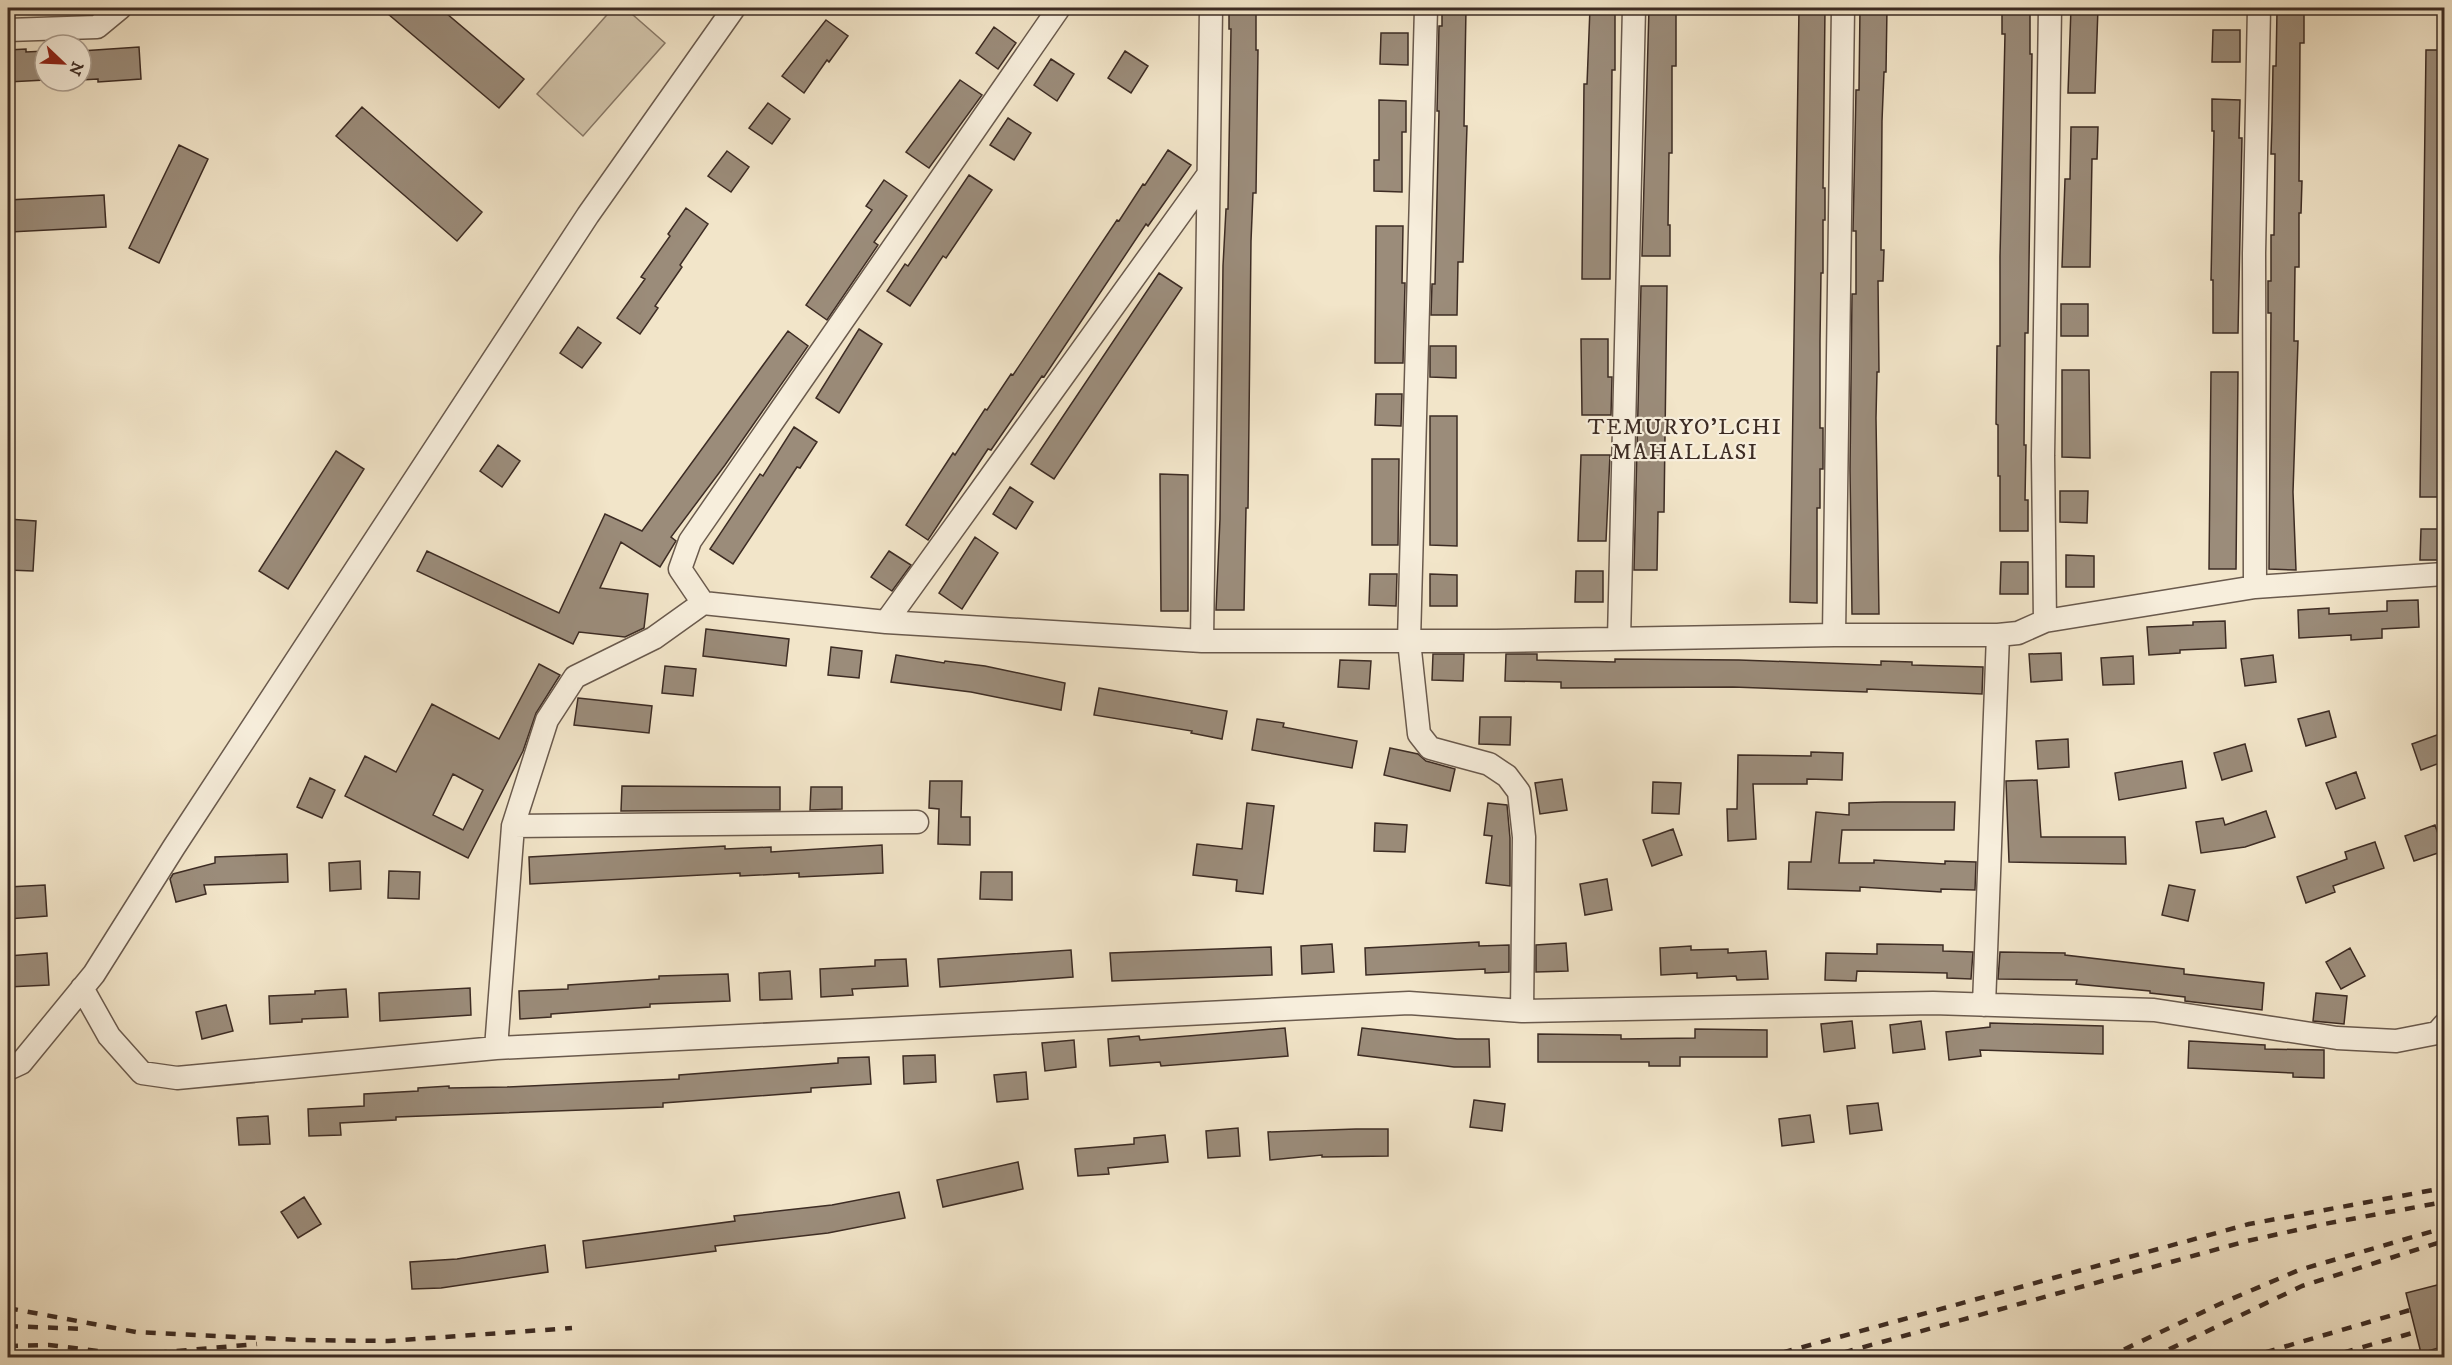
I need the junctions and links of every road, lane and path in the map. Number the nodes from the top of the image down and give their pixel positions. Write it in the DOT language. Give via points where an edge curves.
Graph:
graph roads {
  1 [pos="120,8"];
  2 [pos="734,8"];
  3 [pos="1059,8"];
  4 [pos="1211,8"];
  5 [pos="1426,8"];
  6 [pos="1634,8"];
  7 [pos="1843,8"];
  8 [pos="2050,8"];
  9 [pos="2259,8"];
  10 [pos="8,30"];
  11 [pos="1208,175"];
  12 [pos="2445,574"];
  13 [pos="2254,587"];
  14 [pos="703,603"];
  15 [pos="2045,621"];
  16 [pos="886,622"];
  17 [pos="1834,635"];
  18 [pos="1998,635"];
  19 [pos="1619,639"];
  20 [pos="1202,640"];
  21 [pos="1409,640"];
  22 [pos="917,822"];
  23 [pos="513,826"];
  24 [pos="82,988"];
  25 [pos="1984,1005"];
  26 [pos="1522,1011"];
  27 [pos="2445,1024"];
  28 [pos="496,1048"];
  29 [pos="8,1069"];
  1 -- 10 [label="street" via="97,27"];
  2 -- 24 [label="street" via="588,215"];
  3 -- 14 [label="street" via="690,541 680,569"];
  4 -- 11 [label="street"];
  5 -- 21 [label="street"];
  6 -- 19 [label="street"];
  7 -- 17 [label="street"];
  8 -- 15 [label="street" via="2043,456"];
  9 -- 13 [label="street"];
  11 -- 16 [label="street"];
  11 -- 20 [label="street"];
  12 -- 13 [label="street"];
  13 -- 15 [label="street"];
  14 -- 16 [label="street"];
  14 -- 23 [label="street" via="654,638 575,677 547,720"];
  15 -- 18 [label="street" via="2018,633"];
  16 -- 20 [label="street"];
  17 -- 18 [label="street"];
  17 -- 19 [label="street"];
  18 -- 25 [label="street"];
  19 -- 21 [label="street"];
  20 -- 21 [label="street"];
  21 -- 26 [label="street" via="1419,734 1430,748 1489,764 1507,776 1519,792 1524,837"];
  22 -- 23 [label="street"];
  23 -- 28 [label="street"];
  24 -- 28 [label="street" via="109,1036 142,1073 177,1078"];
  24 -- 29 [label="street" via="21,1063"];
  25 -- 26 [label="street"];
  25 -- 27 [label="street" via="2154,1010 2337,1038 2396,1041 2437,1033"];
  26 -- 28 [label="street" via="1409,1003"];
}
